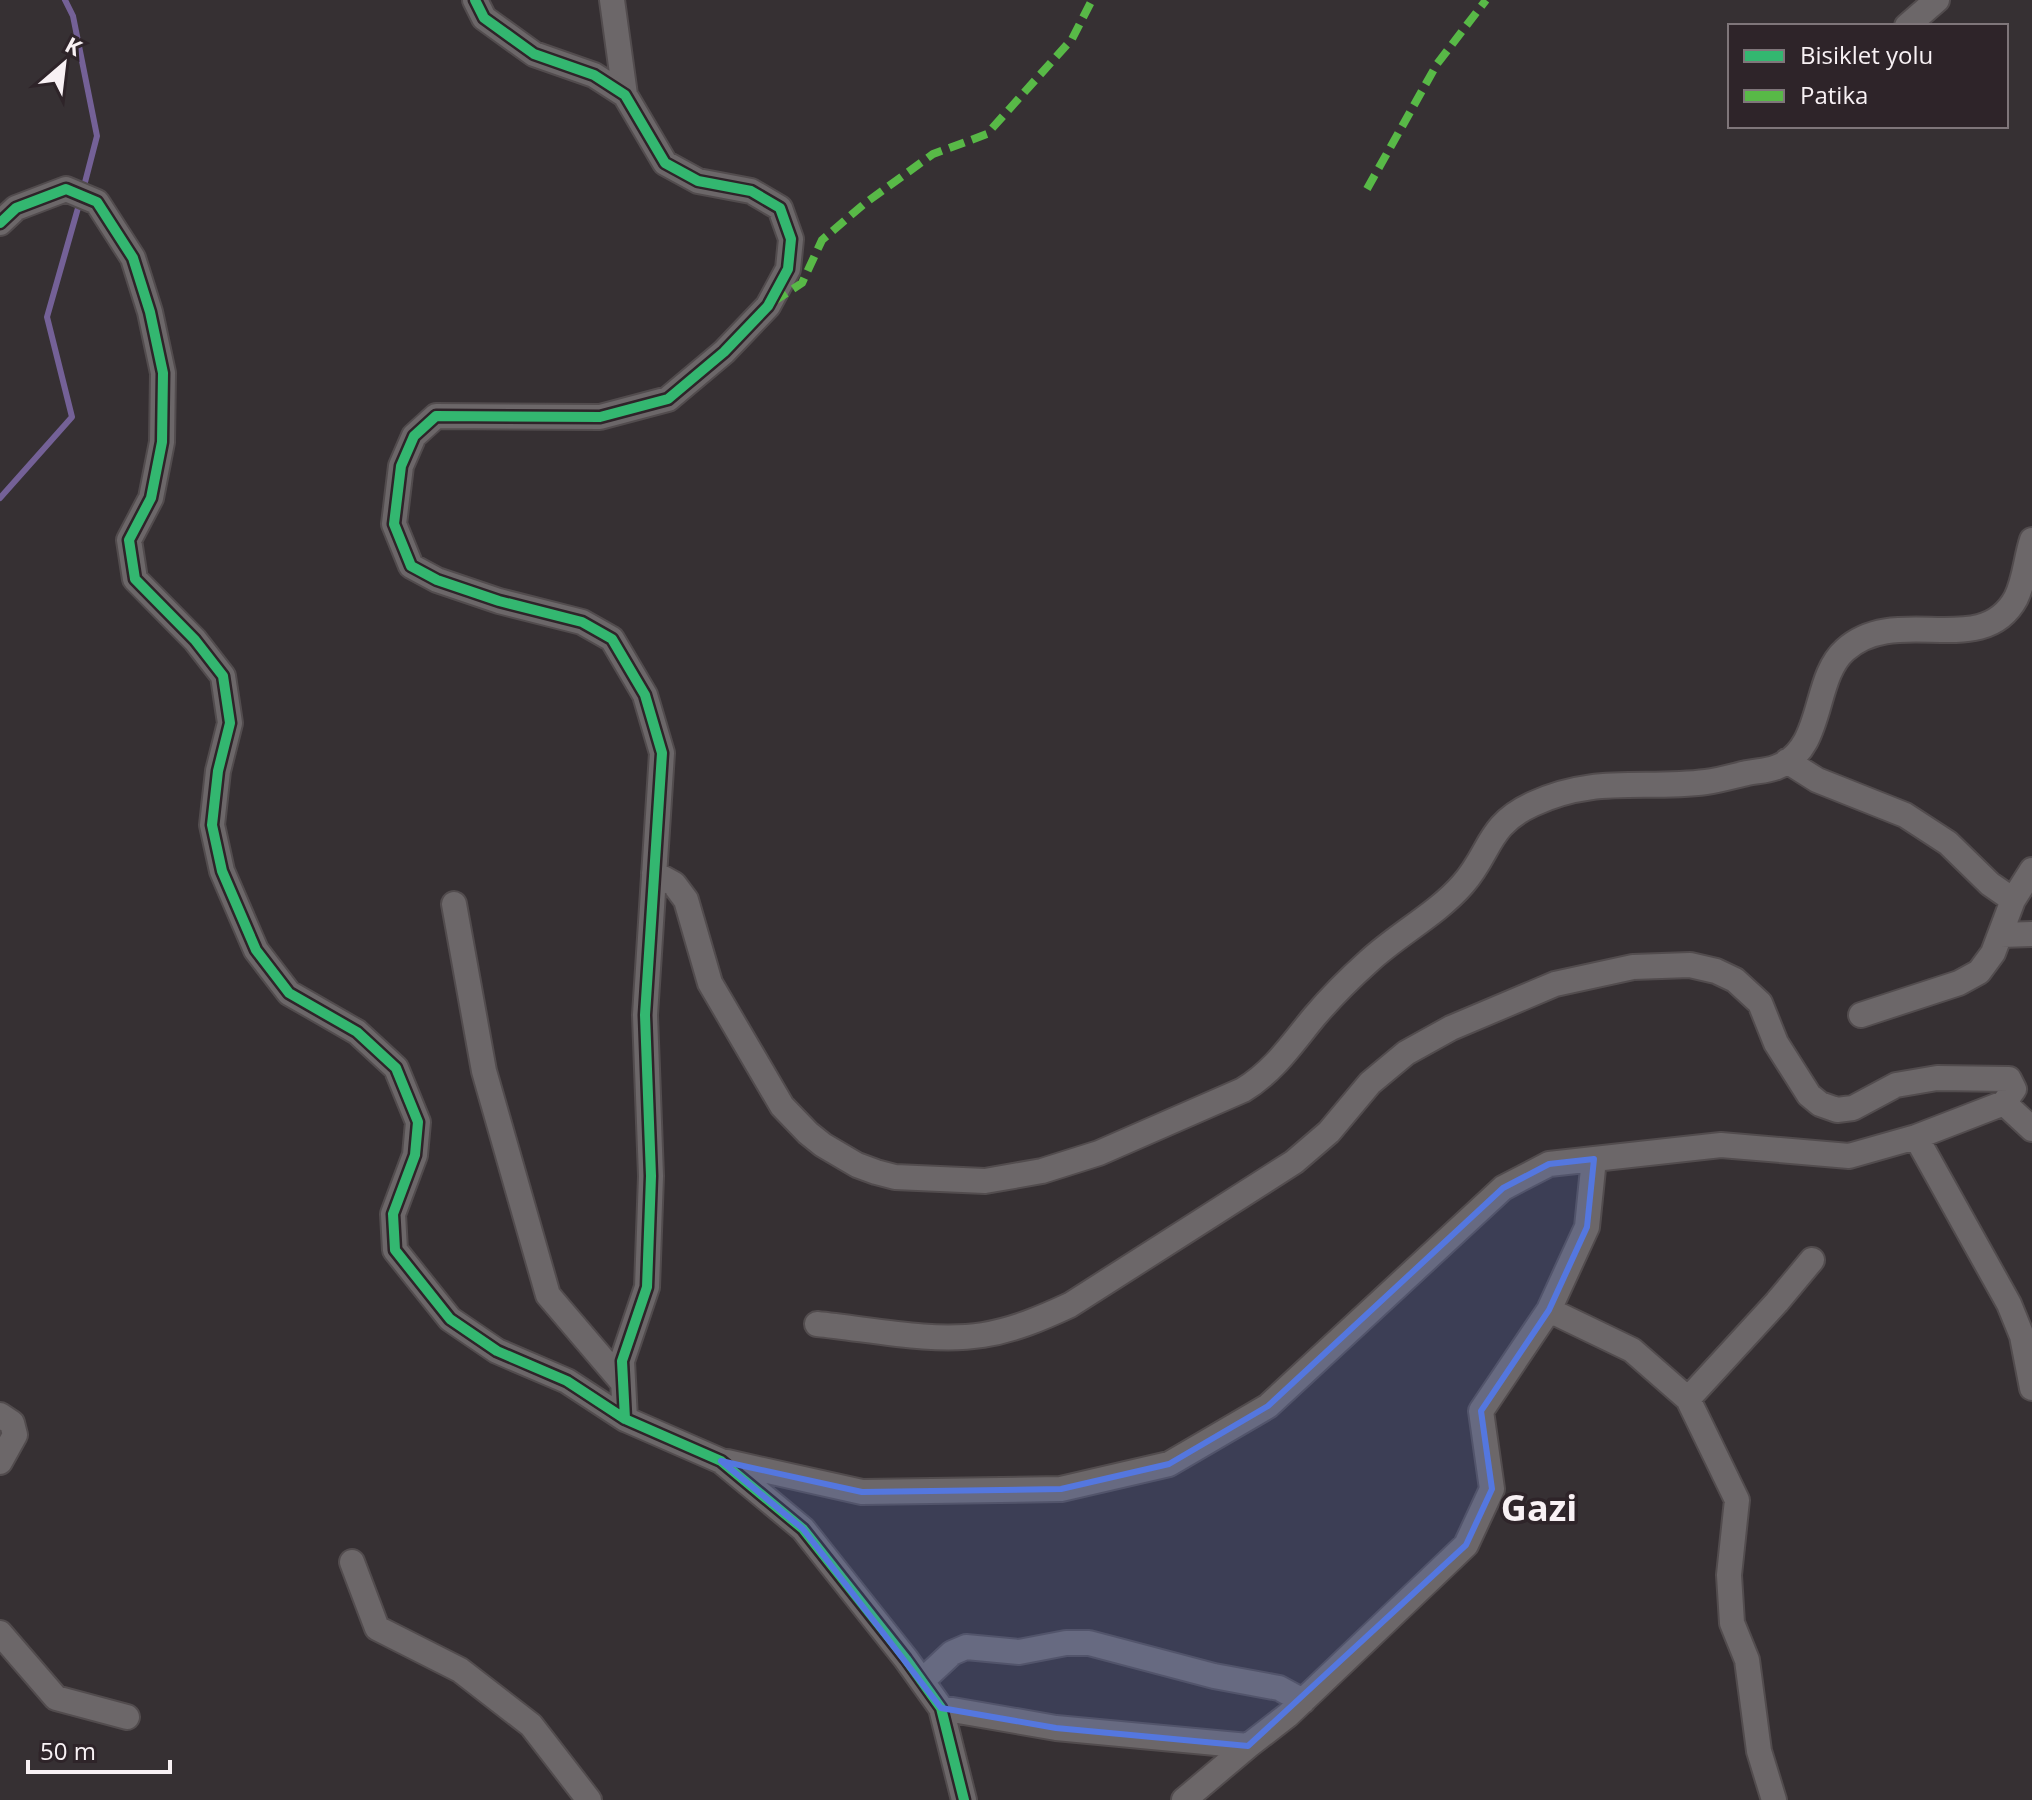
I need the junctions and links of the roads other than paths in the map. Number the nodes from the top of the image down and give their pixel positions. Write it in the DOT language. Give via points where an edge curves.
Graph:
graph roads {
  1 [pos="475,0"];
  2 [pos="612,0"];
  3 [pos="1937,0"];
  4 [pos="1909,24"];
  5 [pos="625,95"];
  6 [pos="0,223"];
  7 [pos="2032,540"];
  8 [pos="1787,761"];
  9 [pos="2032,870"];
  10 [pos="654,873"];
  11 [pos="2013,900"];
  12 [pos="454,904"];
  13 [pos="2032,934"];
  14 [pos="2001,935"];
  15 [pos="1861,1015"];
  16 [pos="2004,1103"];
  17 [pos="2032,1129"];
  18 [pos="1916,1137"];
  19 [pos="1594,1159"];
  20 [pos="1812,1260"];
  21 [pos="1549,1310"];
  22 [pos="817,1324"];
  23 [pos="2027,1338"];
  24 [pos="623,1383"];
  25 [pos="2032,1388"];
  26 [pos="1688,1399"];
  27 [pos="0,1415"];
  28 [pos="625,1419"];
  29 [pos="721,1461"];
  30 [pos="0,1462"];
  31 [pos="352,1562"];
  32 [pos="0,1633"];
  33 [pos="922,1681"];
  34 [pos="1303,1701"];
  35 [pos="941,1708"];
  36 [pos="127,1717"];
  37 [pos="1248,1746"];
  38 [pos="589,1800"];
  39 [pos="964,1800"];
  40 [pos="1184,1800"];
  41 [pos="1774,1800"];
  1 -- 5 [label="street" via="484,18 534,54 594,75"];
  2 -- 5 [label="street"];
  3 -- 4 [label="street"];
  5 -- 10 [label="street" via="665,163 698,181 751,191 780,208 791,239 788,269 768,306 668,399 600,417 436,416 414,436 401,466 394,524 411,566 437,580 582,622 612,639 645,695 662,753"];
  6 -- 28 [label="street" via="16,208 66,189 97,202 133,258 163,373 162,442 151,498 129,540 135,579 223,676 230,723 212,825 222,871 256,950 289,993 357,1032 396,1068 418,1122 415,1155 393,1214 395,1250 450,1319 497,1351 567,1381"];
  7 -- 8 [label="street" via="2015,598 1991,623 1973,630 1887,630 1843,651 1825,684 1809,734"];
  8 -- 10 [label="street" via="1704,782 1592,785 1522,809 1493,835 1456,892 1370,960 1259,1080 1099,1153 985,1181 895,1177 849,1160 808,1133 782,1106 710,983 686,900 674,884"];
  8 -- 11 [label="street" via="1817,780 1905,815 1948,843"];
  9 -- 11 [label="street"];
  10 -- 24 [label="street" via="645,1015 651,1176 647,1287 622,1361"];
  11 -- 14 [label="street"];
  12 -- 24 [label="street" via="484,1071 548,1295"];
  13 -- 14 [label="street"];
  14 -- 15 [label="street" via="1987,963 1969,979"];
  16 -- 17 [label="street"];
  16 -- 18 [label="street"];
  16 -- 22 [label="street" via="2014,1089 2009,1079 1951,1078 1896,1085 1853,1108 1828,1108 1809,1095 1776,1043 1760,1003 1735,980 1690,965 1633,967 1555,984 1428,1039 1385,1069 1329,1132 1294,1162 1044,1317 962,1337"];
  18 -- 19 [label="street" via="1849,1156 1721,1145"];
  18 -- 23 [label="street"];
  19 -- 21 [label="street" via="1587,1227"];
  19 -- 29 [label="street" via="1549,1164 1503,1188 1268,1406 1169,1464 1061,1489 862,1492"];
  20 -- 26 [label="street"];
  21 -- 26 [label="street" via="1632,1350"];
  21 -- 34 [label="street" via="1481,1411 1492,1489 1466,1545"];
  23 -- 25 [label="street"];
  24 -- 28 [label="street"];
  26 -- 41 [label="street" via="1737,1500 1729,1575 1732,1623 1747,1660 1759,1751"];
  27 -- 30 [label="street" via="12,1423 15,1435"];
  28 -- 29 [label="street"];
  29 -- 33 [label="street" via="803,1529"];
  31 -- 38 [label="street" via="377,1628 460,1670 531,1725"];
  32 -- 36 [label="street" via="56,1698"];
  33 -- 34 [label="street" via="966,1647 1019,1652 1089,1643 1279,1688"];
  33 -- 35 [label="street"];
  34 -- 37 [label="street"];
  35 -- 37 [label="street" via="1056,1728"];
  35 -- 39 [label="street"];
  37 -- 40 [label="street"];
}
